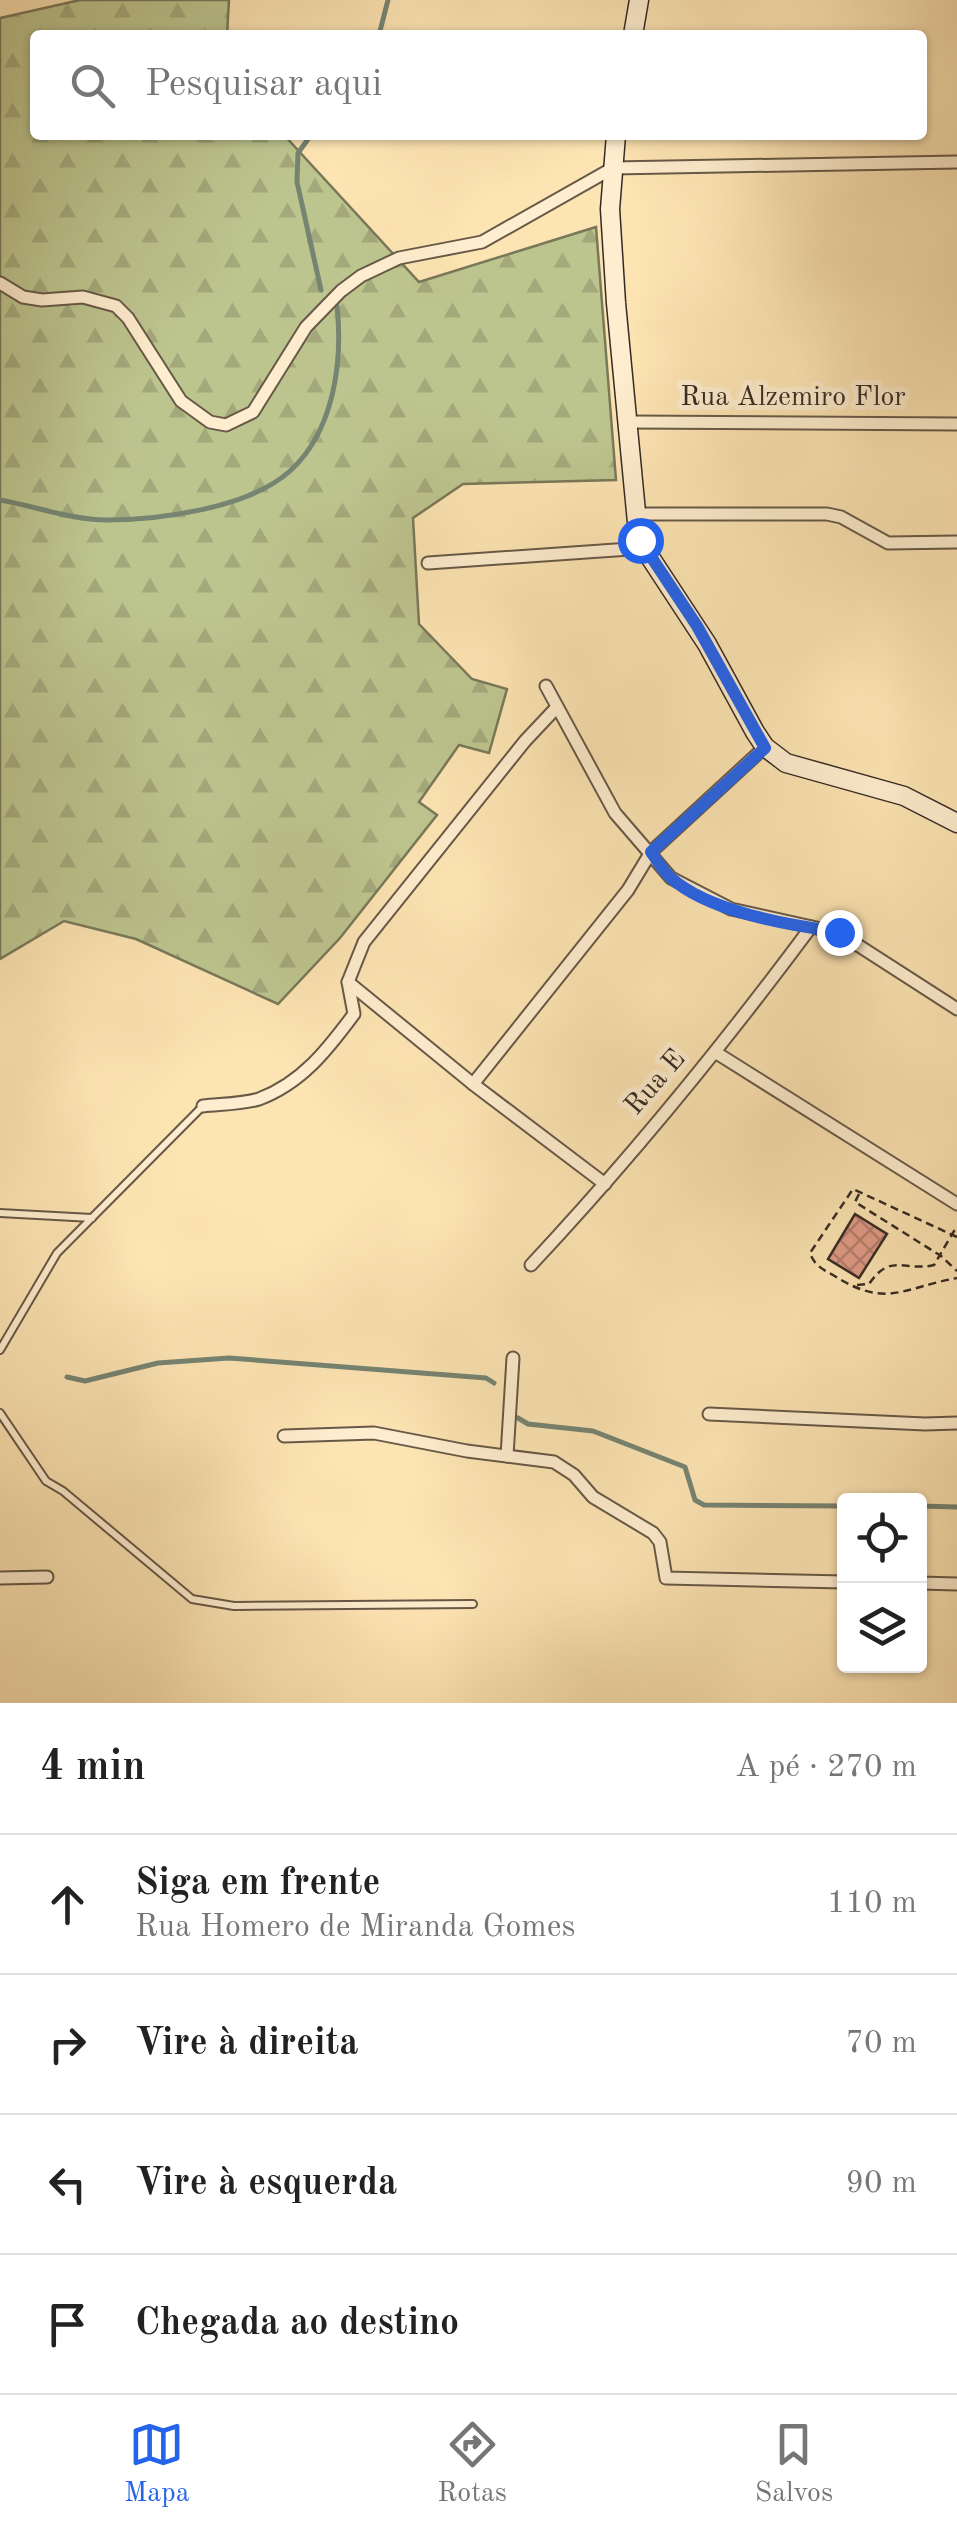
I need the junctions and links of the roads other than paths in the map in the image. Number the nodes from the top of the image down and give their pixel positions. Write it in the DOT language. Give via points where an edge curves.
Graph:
graph roads {
  1 [pos="640,0"];
  2 [pos="634,30"];
  3 [pos="615,140"];
  4 [pos="957,162"];
  5 [pos="612,168"];
  6 [pos="0,283"];
  7 [pos="630,422"];
  8 [pos="957,424"];
  9 [pos="634,514"];
  10 [pos="957,542"];
  11 [pos="644,548"];
  12 [pos="428,563"];
  13 [pos="546,686"];
  14 [pos="557,707"];
  15 [pos="765,748"];
  16 [pos="957,823"];
  17 [pos="651,852"];
  18 [pos="810,927"];
  19 [pos="348,982"];
  20 [pos="957,1008"];
  21 [pos="715,1052"];
  22 [pos="473,1084"];
  23 [pos="203,1106"];
  24 [pos="605,1184"];
  25 [pos="957,1204"];
  26 [pos="0,1213"];
  27 [pos="92,1218"];
  28 [pos="531,1265"];
  29 [pos="0,1350"];
  30 [pos="513,1358"];
  31 [pos="0,1413"];
  32 [pos="709,1414"];
  33 [pos="957,1422"];
  34 [pos="284,1436"];
  35 [pos="507,1456"];
  36 [pos="0,1578"];
  37 [pos="47,1578"];
  38 [pos="837,1582"];
  39 [pos="927,1584"];
  40 [pos="957,1584"];
  41 [pos="473,1604"];
  1 -- 2 [label="street"];
  3 -- 5 [label="street"];
  4 -- 5 [label="street"];
  5 -- 6 [label="street" via="482,242 399,258 361,276 306,327 253,412 226,425 181,401 116,306 23,297"];
  5 -- 7 [label="street" via="616,304"];
  7 -- 8 [label="street, Rua Alzemiro Flor"];
  7 -- 9 [label="street"];
  9 -- 10 [label="street" via="834,515 888,544"];
  9 -- 11 [label="street"];
  11 -- 12 [label="street"];
  11 -- 15 [label="street"];
  13 -- 14 [label="street"];
  14 -- 17 [label="street" via="615,813"];
  14 -- 19 [label="street" via="364,942"];
  15 -- 16 [label="street" via="786,763 904,796"];
  15 -- 17 [label="street"];
  17 -- 18 [label="street" via="671,878 706,898"];
  17 -- 22 [label="street"];
  18 -- 20 [label="street" via="839,932"];
  18 -- 21 [label="street, Rua E"];
  19 -- 22 [label="street"];
  19 -- 23 [label="street" via="354,1014 320,1058 258,1099"];
  21 -- 24 [label="street, Rua E"];
  21 -- 25 [label="street"];
  22 -- 24 [label="street"];
  23 -- 27 [label="lane"];
  24 -- 28 [label="street, Rua E"];
  26 -- 27 [label="lane"];
  27 -- 29 [label="lane" via="36,1284"];
  30 -- 35 [label="street"];
  31 -- 41 [label="lane" via="46,1481 192,1600 234,1606"];
  32 -- 33 [label="street"];
  34 -- 35 [label="street" via="374,1433"];
  35 -- 38 [label="street" via="564,1467 593,1497 640,1523 660,1542 666,1578"];
  36 -- 37 [label="street"];
  39 -- 40 [label="street"];
}
